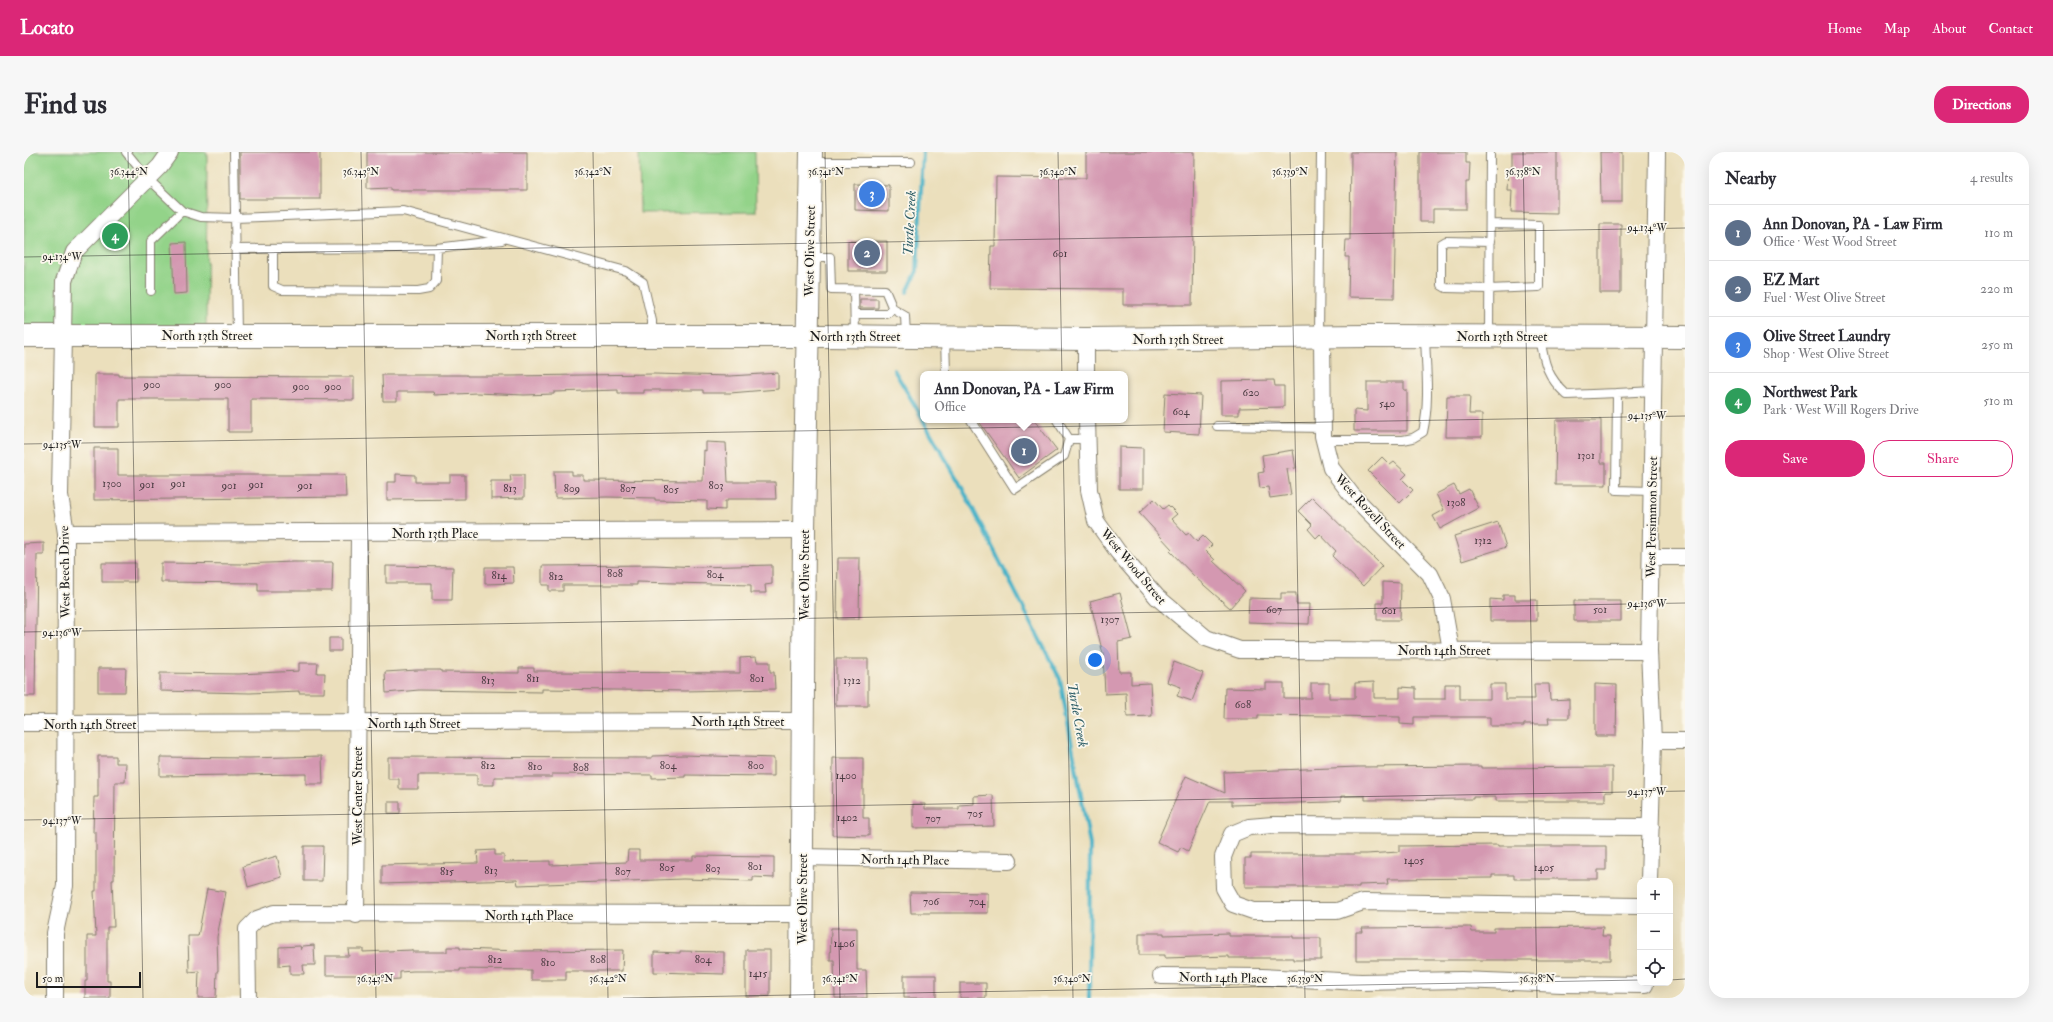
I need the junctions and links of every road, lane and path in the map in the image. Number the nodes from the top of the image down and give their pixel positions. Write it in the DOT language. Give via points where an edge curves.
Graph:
graph roads {
  1 [pos="126,152"];
  2 [pos="170,152"];
  3 [pos="234,152"];
  4 [pos="1321,152"];
  5 [pos="1490,152"];
  6 [pos="1657,152"];
  7 [pos="811,157"];
  8 [pos="911,162"];
  9 [pos="148,179"];
  10 [pos="182,211"];
  11 [pos="235,218"];
  12 [pos="1490,224"];
  13 [pos="507,240"];
  14 [pos="1490,242"];
  15 [pos="437,248"];
  16 [pos="235,249"];
  17 [pos="273,249"];
  18 [pos="809,256"];
  19 [pos="1489,289"];
  20 [pos="854,290"];
  21 [pos="151,291"];
  22 [pos="893,309"];
  23 [pos="855,314"];
  24 [pos="237,334"];
  25 [pos="652,335"];
  26 [pos="24,336"];
  27 [pos="61,336"];
  28 [pos="807,336"];
  29 [pos="855,336"];
  30 [pos="906,336"];
  31 [pos="1425,336"];
  32 [pos="1489,336"];
  33 [pos="1540,336"];
  34 [pos="945,337"];
  35 [pos="1654,337"];
  36 [pos="1685,337"];
  37 [pos="1321,338"];
  38 [pos="1086,339"];
  39 [pos="946,371"];
  40 [pos="1086,371"];
  41 [pos="1653,391"];
  42 [pos="1617,393"];
  43 [pos="973,423"];
  44 [pos="1059,423"];
  45 [pos="1087,423"];
  46 [pos="1217,426"];
  47 [pos="1324,434"];
  48 [pos="1069,439"];
  49 [pos="1088,439"];
  50 [pos="1652,491"];
  51 [pos="804,530"];
  52 [pos="66,533"];
  53 [pos="359,533"];
  54 [pos="1651,557"];
  55 [pos="1685,557"];
  56 [pos="1240,650"];
  57 [pos="1451,650"];
  58 [pos="1649,651"];
  59 [pos="803,721"];
  60 [pos="24,723"];
  61 [pos="64,724"];
  62 [pos="358,724"];
  63 [pos="1653,742"];
  64 [pos="1685,742"];
  65 [pos="1650,827"];
  66 [pos="802,857"];
  67 [pos="1009,861"];
  68 [pos="1649,878"];
  69 [pos="1637,906"];
  70 [pos="802,914"];
  71 [pos="356,915"];
  72 [pos="1161,976"];
  73 [pos="1645,989"];
  74 [pos="55,998"];
  75 [pos="248,998"];
  76 [pos="802,998"];
  1 -- 9 [label="lane"];
  2 -- 9 [label="street, West Beech Drive"];
  3 -- 11 [label="lane"];
  4 -- 37 [label="lane"];
  5 -- 12 [label="lane"];
  6 -- 35 [label="street, West Persimmon Street"];
  7 -- 8 [label="lane"];
  7 -- 18 [label="main road, West Olive Street"];
  9 -- 10 [label="lane"];
  9 -- 27 [label="street, West Beech Drive" via="74,252 64,281"];
  10 -- 11 [label="lane" via="201,217"];
  10 -- 21 [label="lane" via="151,241"];
  11 -- 13 [label="lane" via="403,211"];
  11 -- 16 [label="lane"];
  12 -- 14 [label="lane"];
  12 -- 19 [label="lane" via="1539,225 1539,287"];
  13 -- 15 [label="lane"];
  13 -- 25 [label="lane" via="626,271 643,282 652,321"];
  14 -- 19 [label="lane"];
  14 -- 19 [label="lane" via="1441,244 1441,285 1446,288"];
  15 -- 17 [label="lane"];
  15 -- 17 [label="lane" via="436,282 429,289 418,291 282,290 273,286"];
  16 -- 17 [label="lane"];
  16 -- 24 [label="lane"];
  18 -- 20 [label="lane" via="830,257 831,289"];
  18 -- 28 [label="main road, West Olive Street"];
  19 -- 32 [label="lane"];
  20 -- 22 [label="lane" via="885,290"];
  20 -- 23 [label="lane"];
  22 -- 23 [label="lane" via="887,314"];
  22 -- 30 [label="lane" via="906,316"];
  23 -- 29 [label="lane"];
  24 -- 25 [label="main road, North 13th Street"];
  24 -- 27 [label="main road, North 13th Street"];
  25 -- 28 [label="main road, North 13th Street"];
  26 -- 27 [label="main road, North 13th Street"];
  27 -- 52 [label="street, West Beech Drive" via="60,495"];
  28 -- 29 [label="main road, North 13th Street"];
  28 -- 51 [label="main road, West Olive Street"];
  29 -- 30 [label="main road, North 13th Street"];
  30 -- 34 [label="main road, North 13th Street"];
  31 -- 32 [label="main road, North 13th Street"];
  31 -- 37 [label="main road, North 13th Street"];
  31 -- 47 [label="lane" via="1423,432 1403,440"];
  32 -- 33 [label="main road, North 13th Street"];
  33 -- 35 [label="main road, North 13th Street"];
  33 -- 42 [label="lane" via="1544,365 1556,385 1567,395"];
  34 -- 38 [label="main road, North 13th Street"];
  34 -- 39 [label="lane"];
  35 -- 36 [label="main road, North 13th Street"];
  35 -- 41 [label="street, West Persimmon Street"];
  37 -- 38 [label="main road, North 13th Street"];
  37 -- 47 [label="street, West Rozell Street"];
  38 -- 40 [label="street"];
  41 -- 42 [label="lane"];
  41 -- 50 [label="street, West Persimmon Street"];
  42 -- 50 [label="lane" via="1616,490"];
  43 -- 48 [label="lane" via="1015,489 1064,456"];
  44 -- 48 [label="lane"];
  45 -- 49 [label="street, West Wood Street"];
  46 -- 47 [label="lane"];
  47 -- 57 [label="street, West Rozell Street" via="1330,468 1351,494 1430,574 1442,598"];
  48 -- 49 [label="lane"];
  49 -- 56 [label="street, West Wood Street" via="1089,490 1096,521 1118,552 1157,597 1206,638"];
  50 -- 54 [label="street, West Persimmon Street"];
  51 -- 53 [label="street, North 13th Place"];
  51 -- 59 [label="main road, West Olive Street"];
  52 -- 53 [label="street, North 13th Place"];
  52 -- 61 [label="street, West Beech Drive"];
  53 -- 62 [label="street, West Center Street"];
  54 -- 55 [label="street"];
  54 -- 58 [label="street, West Persimmon Street"];
  56 -- 57 [label="street, North 14th Street"];
  57 -- 58 [label="street, North 14th Street"];
  58 -- 63 [label="street, West Persimmon Street"];
  59 -- 62 [label="street, North 14th Street"];
  59 -- 66 [label="main road, West Olive Street"];
  60 -- 61 [label="street, North 14th Street"];
  61 -- 62 [label="street, North 14th Street"];
  61 -- 74 [label="street, West Beech Drive" via="65,886 55,933"];
  62 -- 71 [label="street, West Center Street"];
  63 -- 64 [label="street"];
  63 -- 65 [label="street, West Persimmon Street"];
  65 -- 68 [label="street, West Persimmon Street"];
  65 -- 69 [label="street" via="1249,827 1232,834 1223,857 1224,888 1233,904 1254,911 1337,911 1363,902"];
  66 -- 67 [label="street, North 14th Place"];
  66 -- 70 [label="main road, West Olive Street"];
  70 -- 71 [label="street, North 14th Place"];
  70 -- 76 [label="main road, West Olive Street"];
  71 -- 75 [label="street, North 14th Place" via="274,913 257,919 247,929"];
  72 -- 73 [label="street, North 14th Place" via="1262,976 1361,982 1462,980"];
}
